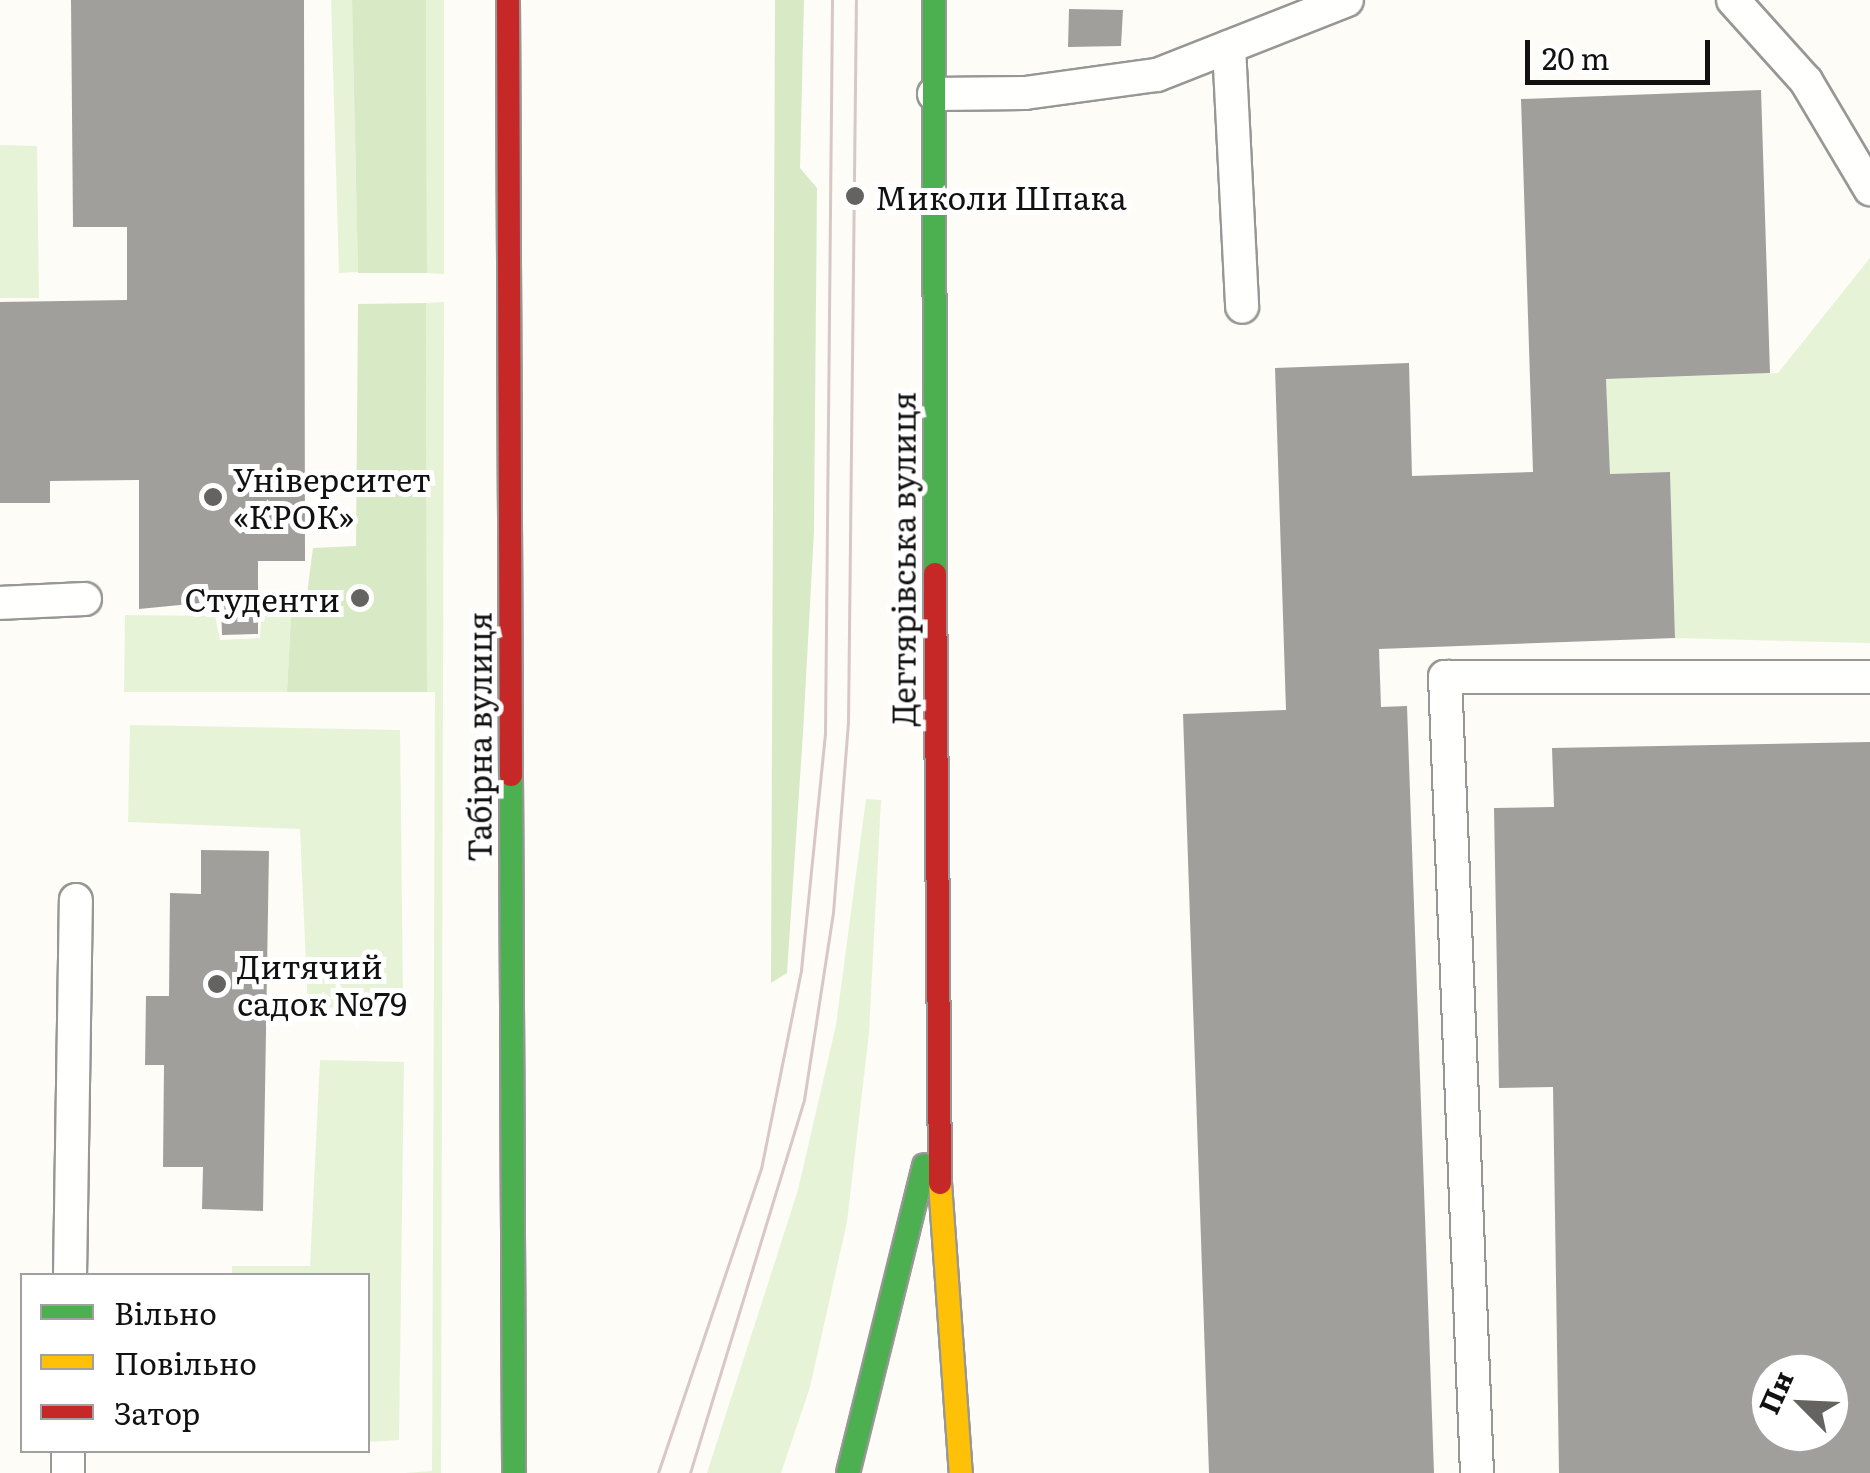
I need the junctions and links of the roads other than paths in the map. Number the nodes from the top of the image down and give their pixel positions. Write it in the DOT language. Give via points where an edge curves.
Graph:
graph roads {
  1 [pos="508,0"];
  2 [pos="934,0"];
  3 [pos="1347,0"];
  4 [pos="1733,0"];
  5 [pos="1229,47"];
  6 [pos="934,94"];
  7 [pos="1834,128"];
  8 [pos="1870,143"];
  9 [pos="1870,189"];
  10 [pos="1242,308"];
  11 [pos="84,600"];
  12 [pos="0,604"];
  13 [pos="1870,677"];
  14 [pos="76,900"];
  15 [pos="935,1118"];
  16 [pos="70,1273"];
  17 [pos="514,1473"];
  18 [pos="848,1473"];
  19 [pos="961,1473"];
  20 [pos="1477,1473"];
  1 -- 17 [label="main road, Табірна вулиця"];
  2 -- 6 [label="main road, Дегтярівська вулиця"];
  3 -- 5 [label="lane"];
  4 -- 7 [label="lane" via="1806,81"];
  5 -- 6 [label="lane" via="1157,75 1087,86"];
  5 -- 10 [label="lane"];
  6 -- 15 [label="main road, Дегтярівська вулиця"];
  7 -- 8 [label="lane"];
  7 -- 9 [label="lane"];
  11 -- 12 [label="lane"];
  13 -- 20 [label="lane" via="1445,677"];
  14 -- 16 [label="lane"];
  15 -- 18 [label="main road, Дегтярівська вулиця"];
  15 -- 19 [label="main road, Дегтярівська вулиця"];
}
